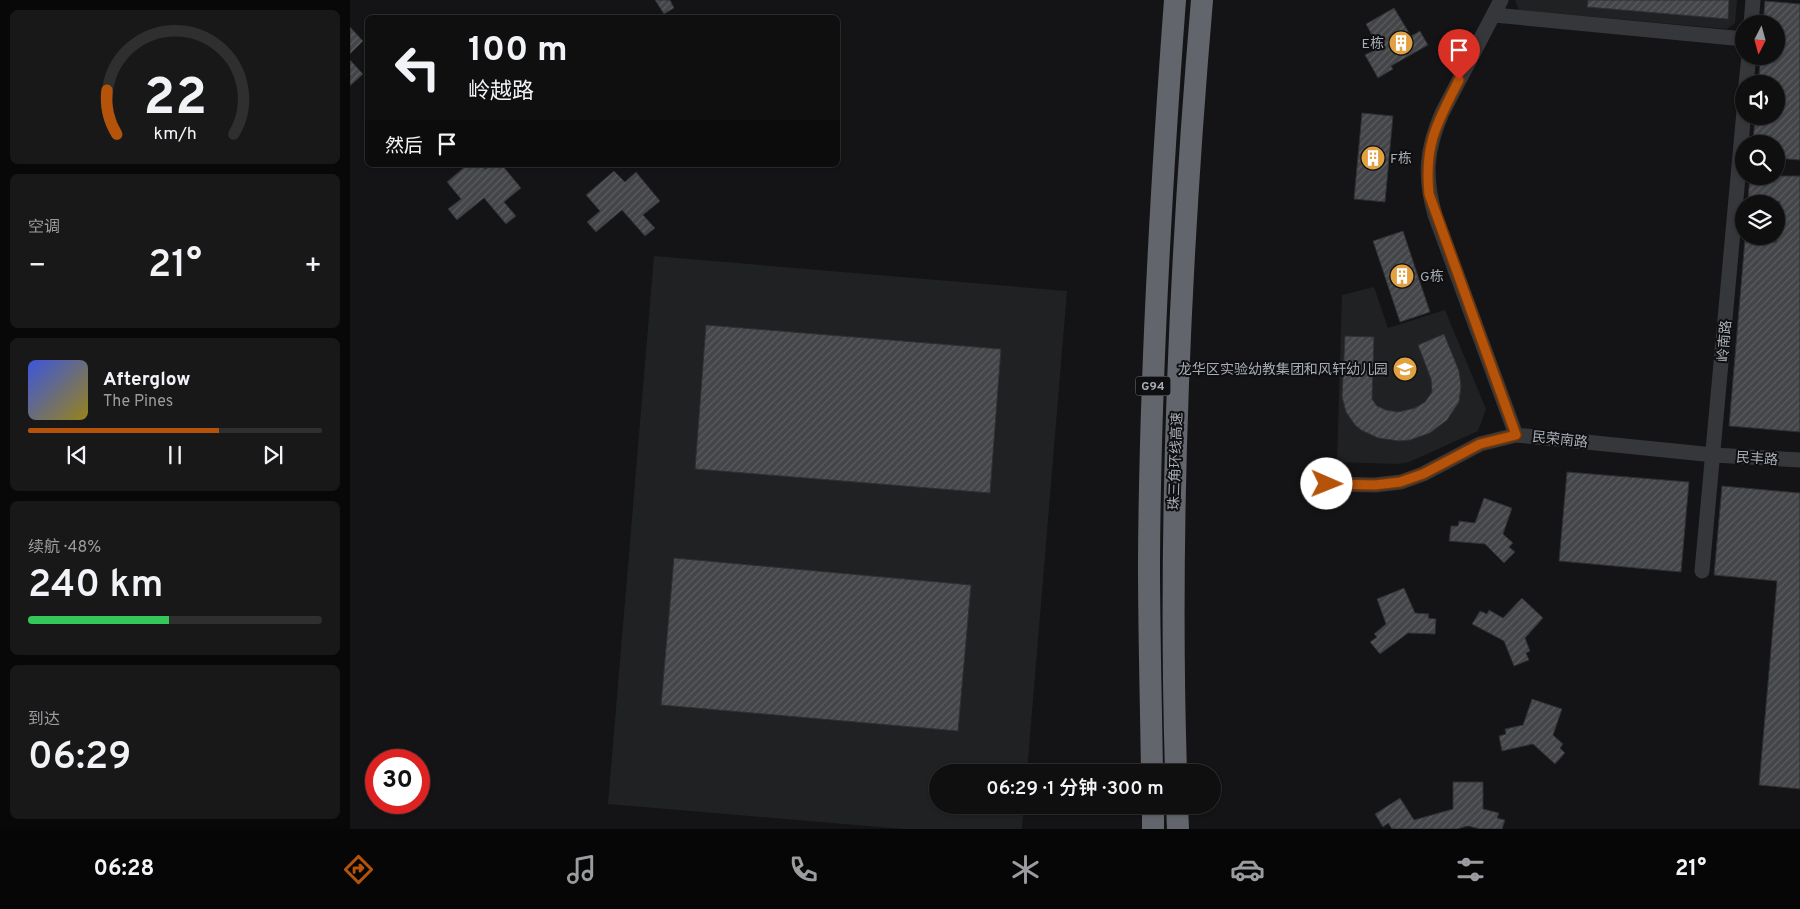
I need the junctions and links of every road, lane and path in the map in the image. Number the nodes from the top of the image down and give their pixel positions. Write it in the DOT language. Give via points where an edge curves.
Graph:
graph roads {
  1 [pos="1175,0"];
  2 [pos="1202,0"];
  3 [pos="1501,0"];
  4 [pos="1753,0"];
  5 [pos="1494,15"];
  6 [pos="1752,15"];
  7 [pos="1735,38"];
  8 [pos="1743,125"];
  9 [pos="1516,435"];
  10 [pos="1714,455"];
  11 [pos="1800,460"];
  12 [pos="1327,484"];
  13 [pos="1702,571"];
  14 [pos="1152,764"];
  15 [pos="1176,764"];
  16 [pos="1153,814"];
  17 [pos="1177,814"];
  18 [pos="1153,829"];
  19 [pos="1178,829"];
  1 -- 14 [label="highway, 珠三角环线高速 / G94" via="1154,358 1149,562"];
  2 -- 15 [label="highway, 珠三角环线高速 / G94" via="1192,109 1173,514"];
  3 -- 5 [label="street"];
  4 -- 6 [label="street"];
  5 -- 7 [label="street"];
  5 -- 9 [label="street" via="1434,132 1427,174 1435,215"];
  8 -- 10 [label="street, 岭南路"];
  9 -- 10 [label="street, 民荣南路"];
  9 -- 12 [label="street, 民荣南路" via="1480,444 1423,474 1400,482"];
  10 -- 11 [label="street, 民丰路"];
  10 -- 13 [label="street, 岭南路"];
  16 -- 18 [label="highway"];
  17 -- 19 [label="highway"];
}
